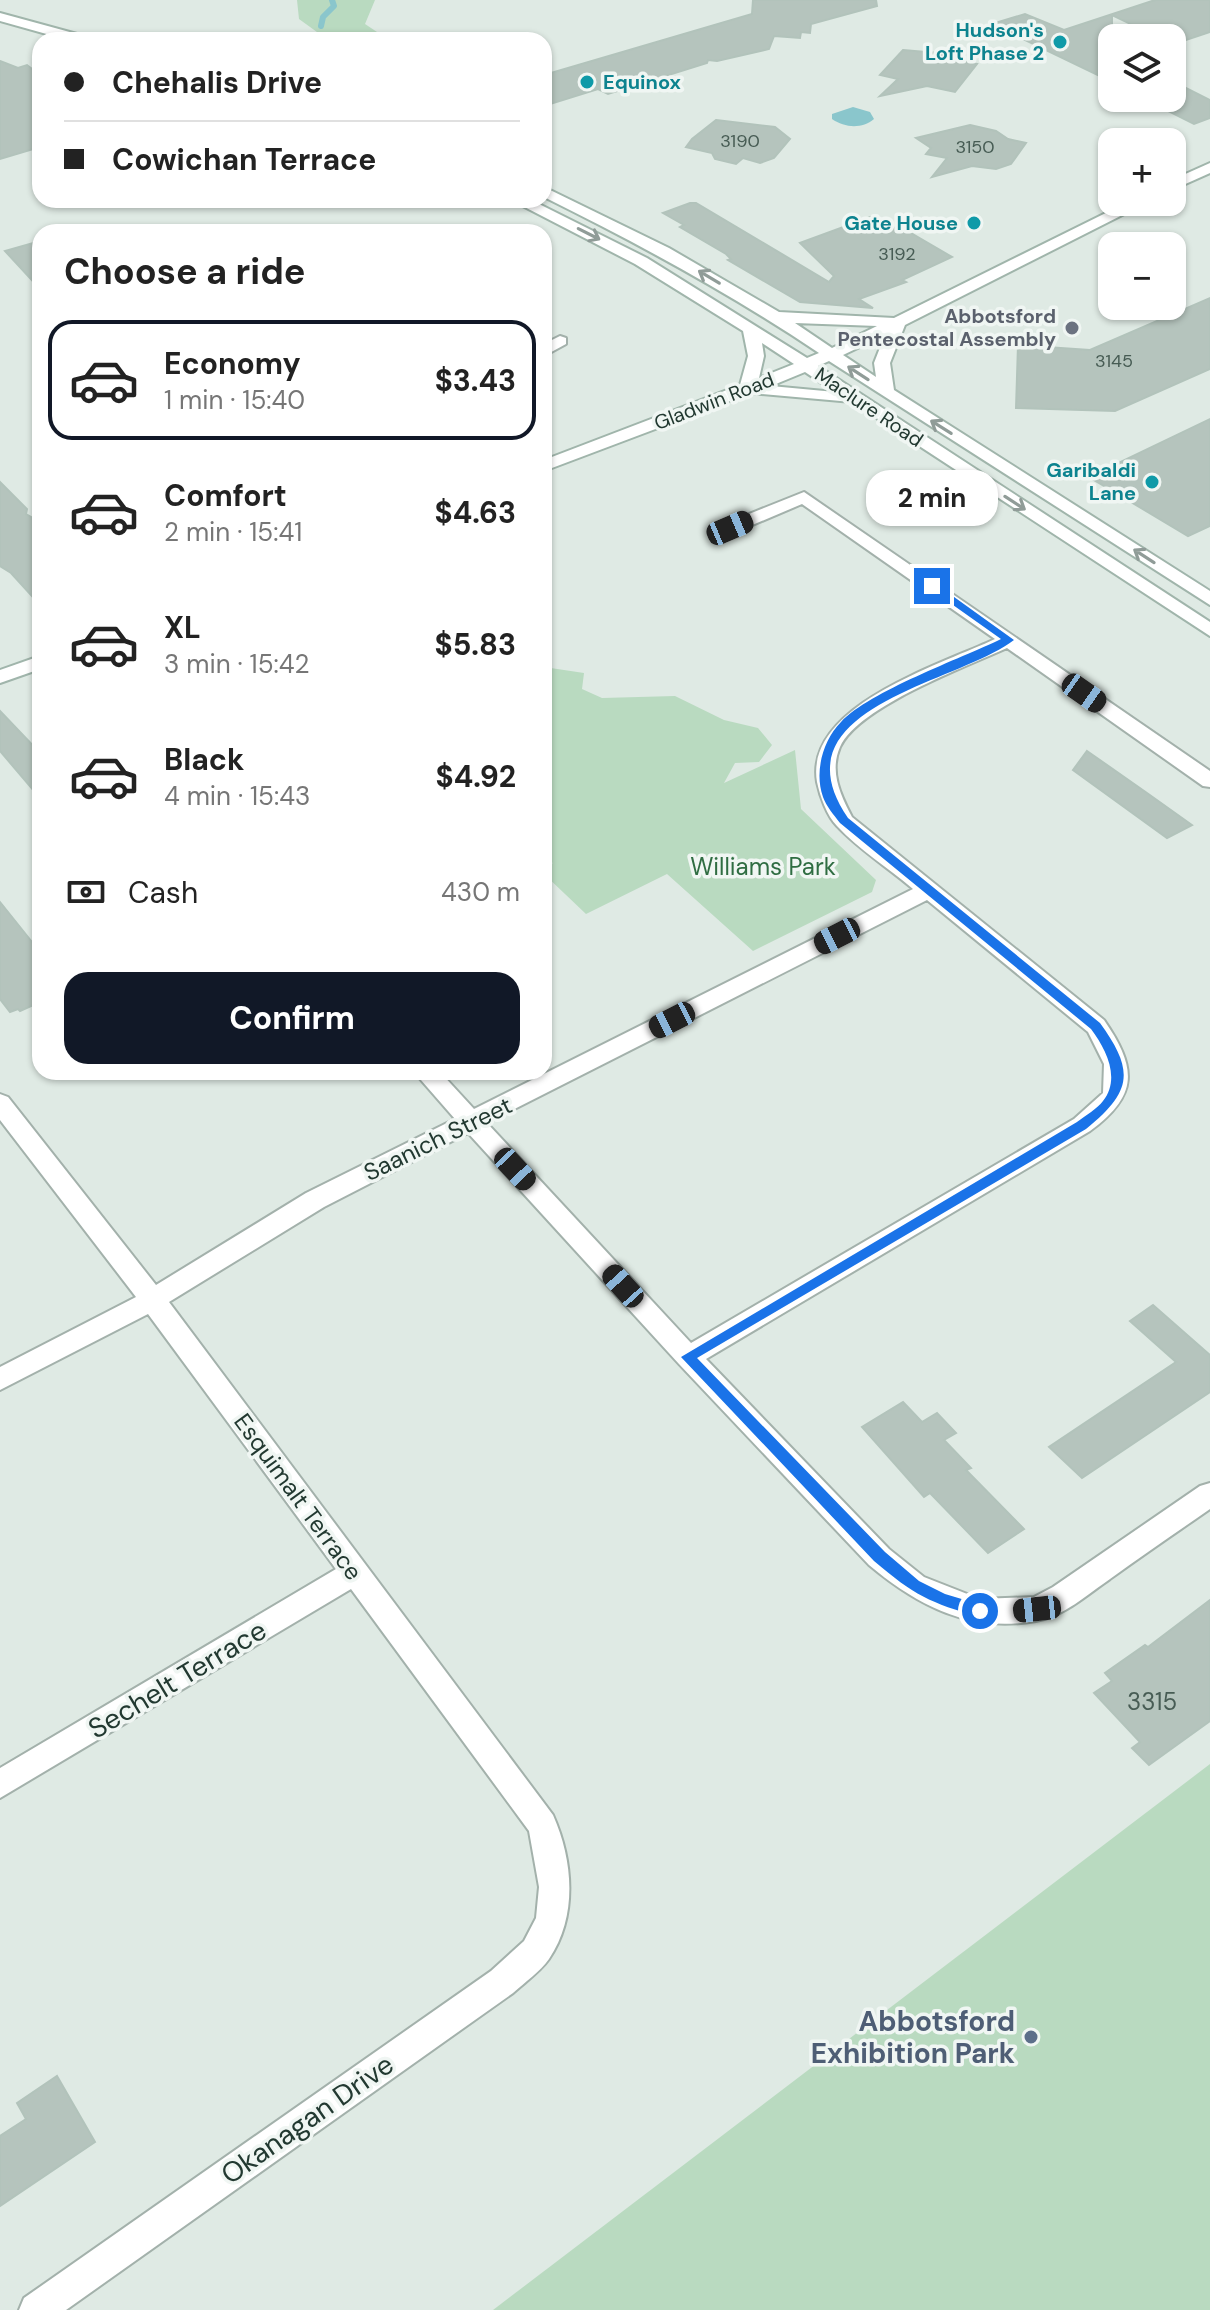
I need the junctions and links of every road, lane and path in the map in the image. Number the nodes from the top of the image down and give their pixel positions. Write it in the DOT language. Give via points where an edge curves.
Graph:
graph roads {
  1 [pos="0,17"];
  2 [pos="54,32"];
  3 [pos="1210,167"];
  4 [pos="1186,179"];
  5 [pos="552,195"];
  6 [pos="535,208"];
  7 [pos="1112,216"];
  8 [pos="776,317"];
  9 [pos="898,322"];
  10 [pos="751,329"];
  11 [pos="560,341"];
  12 [pos="552,346"];
  13 [pos="829,355"];
  14 [pos="806,365"];
  15 [pos="748,388"];
  16 [pos="886,392"];
  17 [pos="856,399"];
  18 [pos="552,463"];
  19 [pos="730,528"];
  20 [pos="1210,599"];
  21 [pos="1210,630"];
  22 [pos="1009,640"];
  23 [pos="32,667"];
  24 [pos="0,677"];
  25 [pos="1210,781"];
  26 [pos="926,891"];
  27 [pos="433,1080"];
  28 [pos="0,1103"];
  29 [pos="472,1122"];
  30 [pos="152,1300"];
  31 [pos="688,1357"];
  32 [pos="0,1379"];
  33 [pos="1210,1494"];
  34 [pos="353,1573"];
  35 [pos="0,1784"];
  36 [pos="556,1908"];
  37 [pos="36,2310"];
  1 -- 2 [label="street"];
  3 -- 4 [label="street"];
  8 -- 5 [label="street, Maclure Road, one-way" via="664,251"];
  6 -- 10 [label="street, Maclure Road, one-way" via="641,261"];
  7 -- 9 [label="street, Gladwin Road"];
  8 -- 9 [label="street"];
  8 -- 13 [label="street, Maclure Road"];
  9 -- 13 [label="street, Gladwin Road"];
  9 -- 16 [label="street" via="882,363"];
  10 -- 14 [label="street, Maclure Road"];
  10 -- 15 [label="street" via="756,356"];
  11 -- 12 [label="street"];
  13 -- 14 [label="street, Gladwin Road"];
  16 -- 13 [label="street, Maclure Road, one-way"];
  14 -- 15 [label="street, Gladwin Road"];
  14 -- 17 [label="street, Maclure Road"];
  15 -- 17 [label="street"];
  15 -- 18 [label="street, Gladwin Road"];
  20 -- 16 [label="street, Maclure Road, one-way"];
  17 -- 21 [label="street, Maclure Road, one-way"];
  19 -- 22 [label="street" via="804,497"];
  22 -- 25 [label="street"];
  22 -- 26 [label="street" via="872,704 844,725 829,750 829,799 844,821"];
  23 -- 24 [label="street"];
  26 -- 29 [label="street, Saanich Street"];
  26 -- 31 [label="street" via="1096,1026 1114,1051 1118,1078 1109,1103 1082,1125"];
  27 -- 29 [label="street"];
  28 -- 30 [label="street, Esquimalt Terrace"];
  29 -- 30 [label="street, Saanich Street" via="315,1200"];
  29 -- 31 [label="street"];
  30 -- 32 [label="street, Saanich Street"];
  30 -- 34 [label="street, Esquimalt Terrace"];
  31 -- 33 [label="street" via="879,1557 914,1586 980,1611 1037,1609 1063,1596"];
  34 -- 35 [label="street, Sechelt Terrace"];
  34 -- 36 [label="street, Esquimalt Terrace" via="542,1825"];
  36 -- 37 [label="street, Okanagan Drive" via="539,1948 502,1982"];
}
